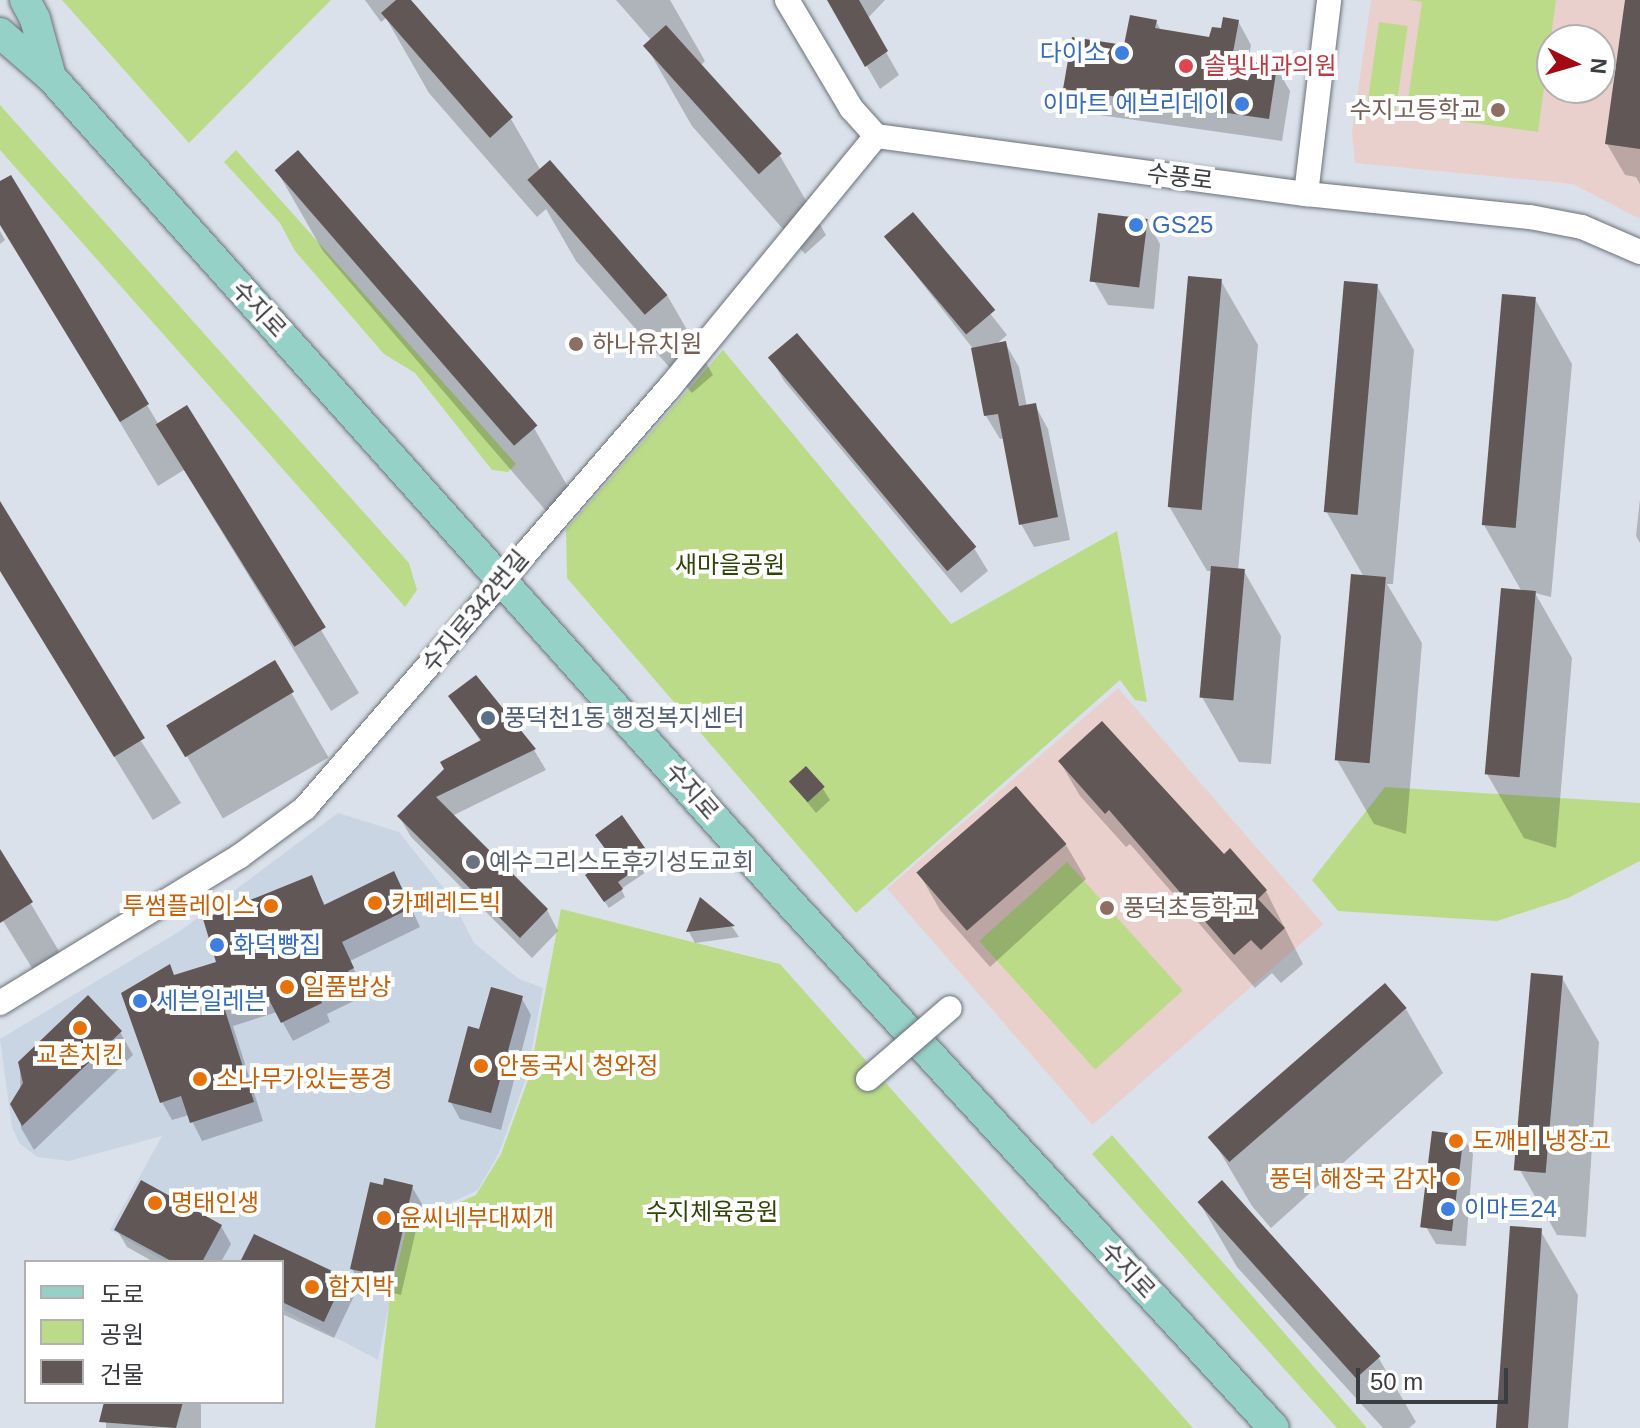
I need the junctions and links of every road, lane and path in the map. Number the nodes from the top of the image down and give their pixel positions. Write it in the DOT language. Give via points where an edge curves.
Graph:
graph roads {
  1 [pos="787,0"];
  2 [pos="1329,0"];
  3 [pos="30,9"];
  4 [pos="1,39"];
  5 [pos="51,77"];
  6 [pos="876,136"];
  7 [pos="1306,194"];
  8 [pos="1640,252"];
  9 [pos="502,577"];
  10 [pos="0,1003"];
  11 [pos="950,1008"];
  12 [pos="868,1079"];
  13 [pos="1274,1428"];
  1 -- 6 [label="street" via="851,108"];
  2 -- 7 [label="street"];
  3 -- 4 [label="street"];
  3 -- 5 [label="main road, 수지로"];
  4 -- 5 [label="main road, 수지로"];
  5 -- 9 [label="main road, 수지로"];
  6 -- 7 [label="street, 수풍로"];
  6 -- 9 [label="street, 수지로342번길" via="669,388"];
  7 -- 8 [label="street, 수풍로" via="1566,223"];
  9 -- 10 [label="street, 수지로342번길" via="302,811 240,856"];
  9 -- 13 [label="main road, 수지로" via="794,907"];
  11 -- 12 [label="street, bridge"];
}
